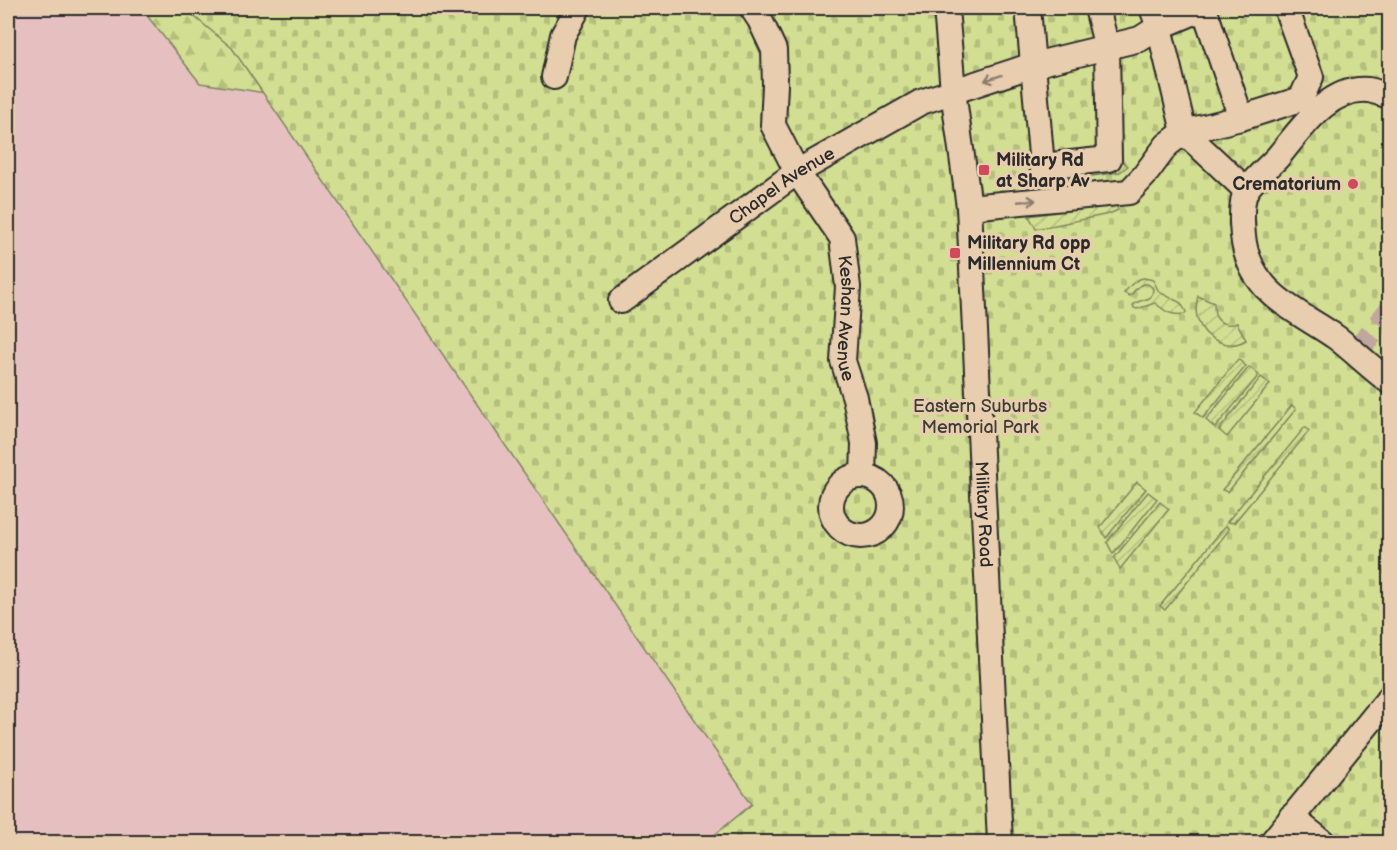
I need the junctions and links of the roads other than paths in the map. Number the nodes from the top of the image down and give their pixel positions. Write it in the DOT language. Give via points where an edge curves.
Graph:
graph roads {
  1 [pos="578,8"];
  2 [pos="752,8"];
  3 [pos="946,8"];
  4 [pos="1028,8"];
  5 [pos="1097,8"];
  6 [pos="1204,8"];
  7 [pos="1286,8"];
  8 [pos="1155,17"];
  9 [pos="1107,48"];
  10 [pos="1033,65"];
  11 [pos="554,77"];
  12 [pos="953,92"];
  13 [pos="1389,96"];
  14 [pos="1240,118"];
  15 [pos="1184,132"];
  16 [pos="797,172"];
  17 [pos="1246,190"];
  18 [pos="969,207"];
  19 [pos="621,301"];
  20 [pos="1389,382"];
  21 [pos="863,476"];
  22 [pos="1389,697"];
  23 [pos="1291,817"];
  24 [pos="1000,843"];
  25 [pos="1272,843"];
  26 [pos="1323,843"];
  1 -- 11 [label="street" via="562,35"];
  2 -- 16 [label="street, Keshan Avenue" via="774,50 772,125"];
  3 -- 12 [label="street, Military Road"];
  4 -- 10 [label="street"];
  5 -- 9 [label="street"];
  6 -- 8 [label="street, Chapel Avenue"];
  6 -- 14 [label="street"];
  7 -- 14 [label="street" via="1311,77 1301,99"];
  8 -- 9 [label="street, Chapel Avenue" via="1140,39"];
  8 -- 15 [label="street"];
  9 -- 10 [label="street, Chapel Avenue"];
  9 -- 10 [label="street" via="1110,159 1042,166"];
  10 -- 12 [label="street, Chapel Avenue, one-way"];
  12 -- 16 [label="street, Chapel Avenue" via="921,102"];
  12 -- 18 [label="street, Military Road"];
  13 -- 17 [label="street" via="1367,90 1346,93 1320,108"];
  14 -- 15 [label="street"];
  15 -- 17 [label="street"];
  18 -- 15 [label="street, one-way" via="1129,192 1167,145"];
  16 -- 19 [label="street, Chapel Avenue"];
  16 -- 21 [label="street, Keshan Avenue" via="842,238 848,287 843,361 864,443"];
  17 -- 20 [label="street" via="1241,221 1247,258 1261,284 1356,352"];
  18 -- 24 [label="street, Military Road"];
  22 -- 23 [label="street"];
  23 -- 25 [label="street"];
  23 -- 26 [label="street"];
}
